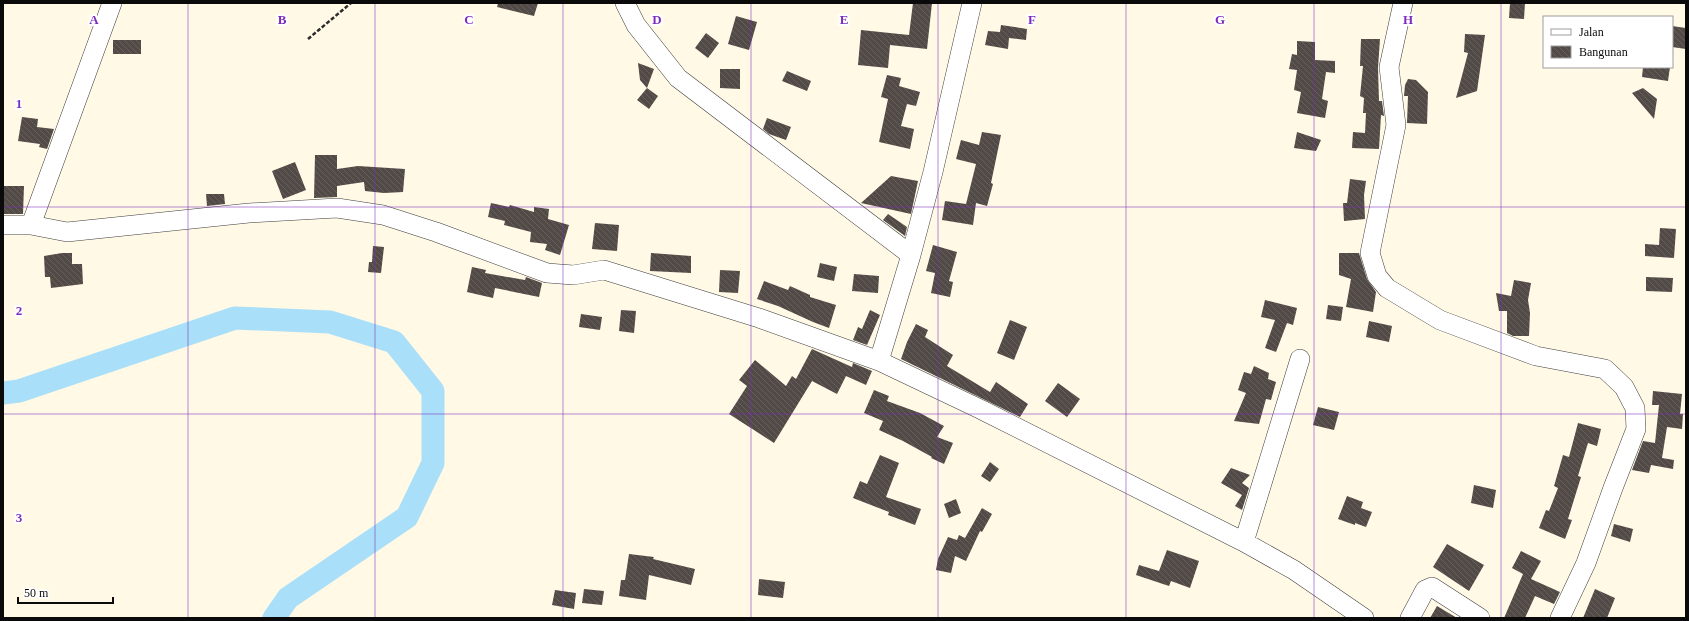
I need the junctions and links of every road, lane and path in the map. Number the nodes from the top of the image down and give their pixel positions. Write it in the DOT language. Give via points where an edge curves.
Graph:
graph roads {
  1 [pos="112,3"];
  2 [pos="351,3"];
  3 [pos="625,3"];
  4 [pos="972,3"];
  5 [pos="1403,3"];
  6 [pos="308,39"];
  7 [pos="3,225"];
  8 [pos="32,225"];
  9 [pos="911,255"];
  10 [pos="1300,359"];
  11 [pos="879,361"];
  12 [pos="1244,542"];
  13 [pos="1364,618"];
  14 [pos="1410,618"];
  15 [pos="1480,618"];
  16 [pos="1560,618"];
  1 -- 8 [label="street"];
  2 -- 6 [label="path"];
  3 -- 9 [label="street" via="636,25 678,78"];
  4 -- 9 [label="street"];
  5 -- 16 [label="street" via="1389,67 1396,125 1370,253 1377,276 1387,288 1440,320 1536,356 1605,369 1624,387 1635,408 1636,429 1586,563"];
  7 -- 8 [label="street"];
  8 -- 11 [label="street" via="67,232 249,213 337,208 356,210 383,215 436,232 547,273 572,275 604,270 759,318"];
  9 -- 11 [label="street"];
  10 -- 12 [label="street"];
  11 -- 12 [label="street"];
  12 -- 13 [label="street" via="1294,570"];
  14 -- 15 [label="street" via="1425,590 1432,587"];
}
